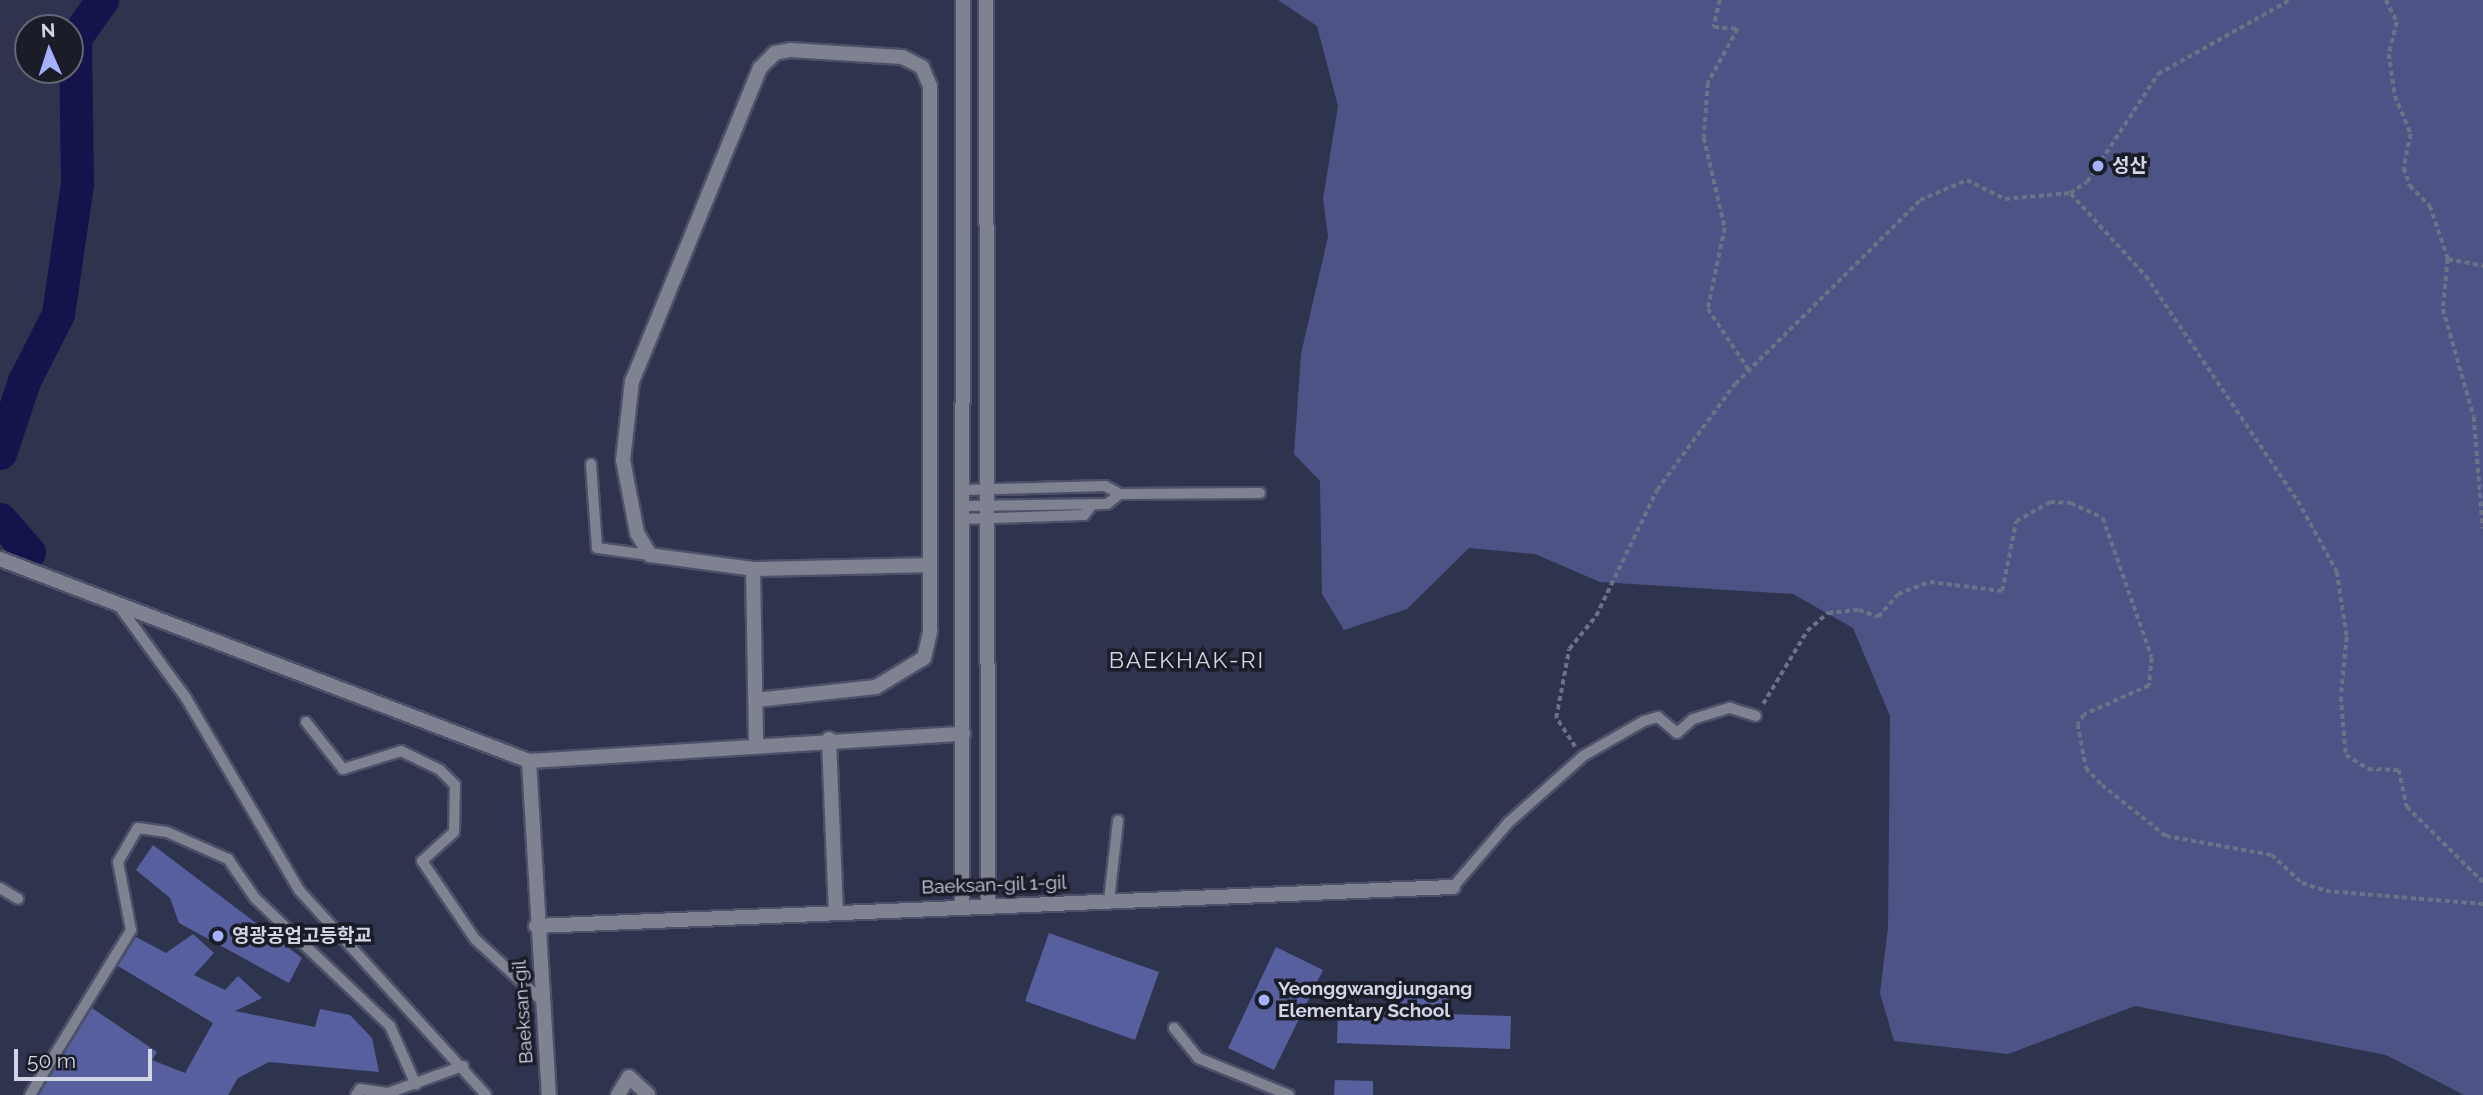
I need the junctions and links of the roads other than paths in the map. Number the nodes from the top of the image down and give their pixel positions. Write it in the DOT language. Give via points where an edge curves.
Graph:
graph roads {
  1 [pos="963,0"];
  2 [pos="986,0"];
  3 [pos="591,464"];
  4 [pos="964,490"];
  5 [pos="985,490"];
  6 [pos="1260,493"];
  7 [pos="1120,494"];
  8 [pos="984,512"];
  9 [pos="964,513"];
  10 [pos="650,555"];
  11 [pos="0,559"];
  12 [pos="926,565"];
  13 [pos="753,569"];
  14 [pos="119,606"];
  15 [pos="756,700"];
  16 [pos="1756,716"];
  17 [pos="306,722"];
  18 [pos="963,734"];
  19 [pos="829,739"];
  20 [pos="756,745"];
  21 [pos="529,761"];
  22 [pos="1118,821"];
  23 [pos="1453,887"];
  24 [pos="0,888"];
  25 [pos="18,899"];
  26 [pos="1109,900"];
  27 [pos="988,905"];
  28 [pos="962,906"];
  29 [pos="836,911"];
  30 [pos="536,926"];
  31 [pos="541,1000"];
  32 [pos="1174,1028"];
  33 [pos="463,1066"];
  34 [pos="416,1085"];
  35 [pos="30,1095"];
  36 [pos="356,1095"];
  37 [pos="486,1095"];
  38 [pos="549,1095"];
  39 [pos="618,1095"];
  40 [pos="648,1095"];
  41 [pos="1290,1095"];
  1 -- 4 [label="street"];
  2 -- 5 [label="street"];
  3 -- 10 [label="lane" via="597,548"];
  4 -- 5 [label="lane"];
  4 -- 9 [label="street"];
  5 -- 7 [label="lane" via="1105,486"];
  5 -- 8 [label="street"];
  6 -- 7 [label="lane"];
  7 -- 8 [label="lane" via="1093,504 1084,515"];
  8 -- 9 [label="lane"];
  8 -- 27 [label="street"];
  9 -- 18 [label="street"];
  10 -- 12 [label="street" via="637,533 623,460 632,381 760,68 775,53 790,50 902,57 922,67 930,86"];
  10 -- 13 [label="street"];
  11 -- 14 [label="street"];
  12 -- 13 [label="street"];
  12 -- 15 [label="street" via="924,658 900,677 876,687"];
  13 -- 15 [label="street"];
  14 -- 21 [label="street"];
  14 -- 33 [label="lane" via="186,698 299,891"];
  15 -- 20 [label="street"];
  16 -- 23 [label="lane" via="1730,708 1693,719 1677,733 1658,718 1644,721 1583,757 1509,822"];
  17 -- 31 [label="lane" via="343,769 401,751 440,770 455,785 454,832 422,861 475,939"];
  18 -- 19 [label="street"];
  18 -- 28 [label="street"];
  19 -- 20 [label="street"];
  19 -- 29 [label="street"];
  20 -- 21 [label="street"];
  21 -- 30 [label="street, Baeksan-gil"];
  22 -- 26 [label="lane"];
  23 -- 26 [label="street, Baeksan-gil 1-gil"];
  24 -- 25 [label="lane"];
  26 -- 27 [label="street, Baeksan-gil 1-gil"];
  27 -- 28 [label="street, Baeksan-gil 1-gil"];
  28 -- 29 [label="street, Baeksan-gil 1-gil"];
  29 -- 30 [label="street, Baeksan-gil 1-gil"];
  30 -- 31 [label="street, Baeksan-gil"];
  31 -- 38 [label="street, Baeksan-gil"];
  32 -- 41 [label="lane" via="1198,1058"];
  33 -- 34 [label="lane"];
  33 -- 37 [label="lane"];
  34 -- 35 [label="lane" via="390,1026 255,898 228,859 167,832 138,828 118,862 131,930"];
  34 -- 36 [label="lane" via="388,1094 360,1088"];
  39 -- 40 [label="street" via="629,1077"];
}
